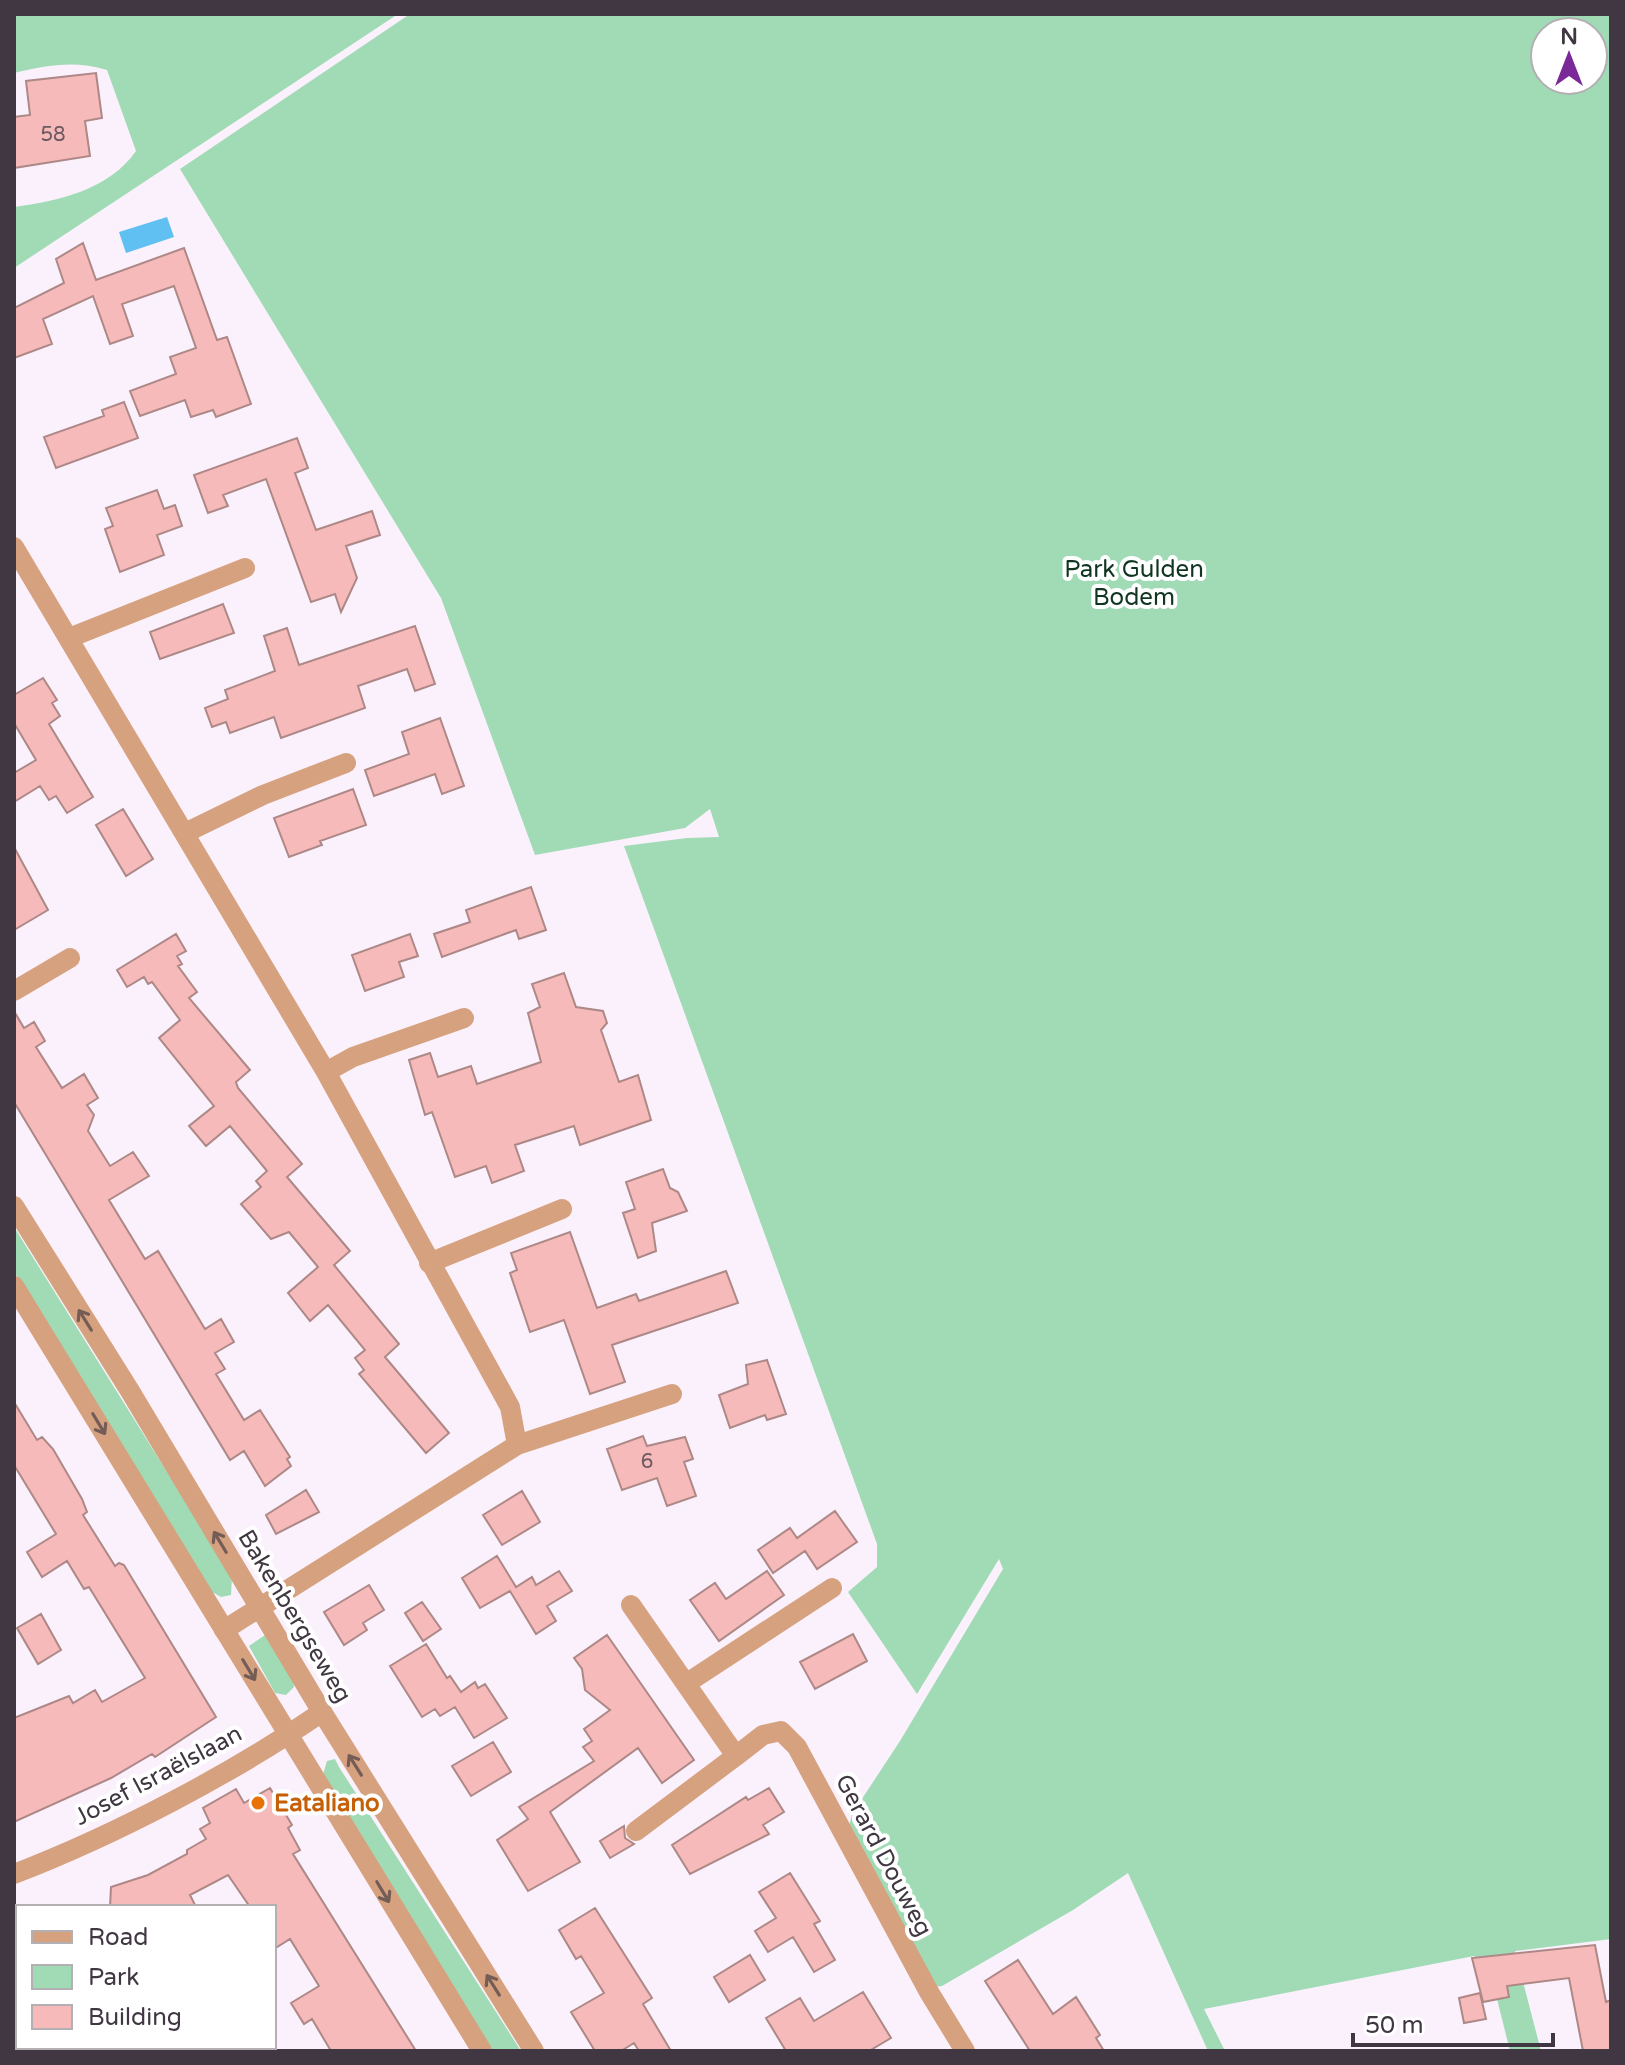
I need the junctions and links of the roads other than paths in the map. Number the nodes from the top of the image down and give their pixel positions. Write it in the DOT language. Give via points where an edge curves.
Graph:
graph roads {
  1 [pos="14,547"];
  2 [pos="245,568"];
  3 [pos="69,638"];
  4 [pos="346,763"];
  5 [pos="185,833"];
  6 [pos="70,958"];
  7 [pos="14,991"];
  8 [pos="464,1018"];
  9 [pos="326,1072"];
  10 [pos="14,1206"];
  11 [pos="562,1209"];
  12 [pos="429,1263"];
  13 [pos="14,1286"];
  14 [pos="672,1394"];
  15 [pos="517,1445"];
  16 [pos="832,1588"];
  17 [pos="631,1605"];
  18 [pos="259,1607"];
  19 [pos="224,1630"];
  20 [pos="687,1683"];
  21 [pos="322,1712"];
  22 [pos="289,1735"];
  23 [pos="736,1756"];
  24 [pos="636,1831"];
  25 [pos="14,1874"];
  26 [pos="482,2051"];
  27 [pos="534,2051"];
  28 [pos="965,2051"];
  1 -- 3 [label="street"];
  2 -- 3 [label="street"];
  3 -- 5 [label="street"];
  4 -- 5 [label="street"];
  5 -- 9 [label="street"];
  6 -- 7 [label="street"];
  8 -- 9 [label="street" via="353,1057"];
  9 -- 12 [label="street"];
  18 -- 10 [label="street, Bakenbergseweg, one-way"];
  11 -- 12 [label="street"];
  12 -- 15 [label="street" via="510,1407"];
  13 -- 19 [label="street, one-way"];
  14 -- 15 [label="street"];
  15 -- 18 [label="street"];
  16 -- 20 [label="street"];
  17 -- 20 [label="street"];
  18 -- 19 [label="street"];
  18 -- 21 [label="street, Bakenbergseweg"];
  19 -- 22 [label="street, one-way"];
  20 -- 23 [label="street"];
  21 -- 22 [label="street, Josef Israëlslaan"];
  27 -- 21 [label="street, Bakenbergseweg, one-way"];
  22 -- 25 [label="street, Josef Israëlslaan" via="110,1833"];
  22 -- 26 [label="street, one-way"];
  23 -- 24 [label="street, Gerard Douweg"];
  23 -- 28 [label="street, Gerard Douweg" via="763,1735 781,1731 797,1747"];
}
